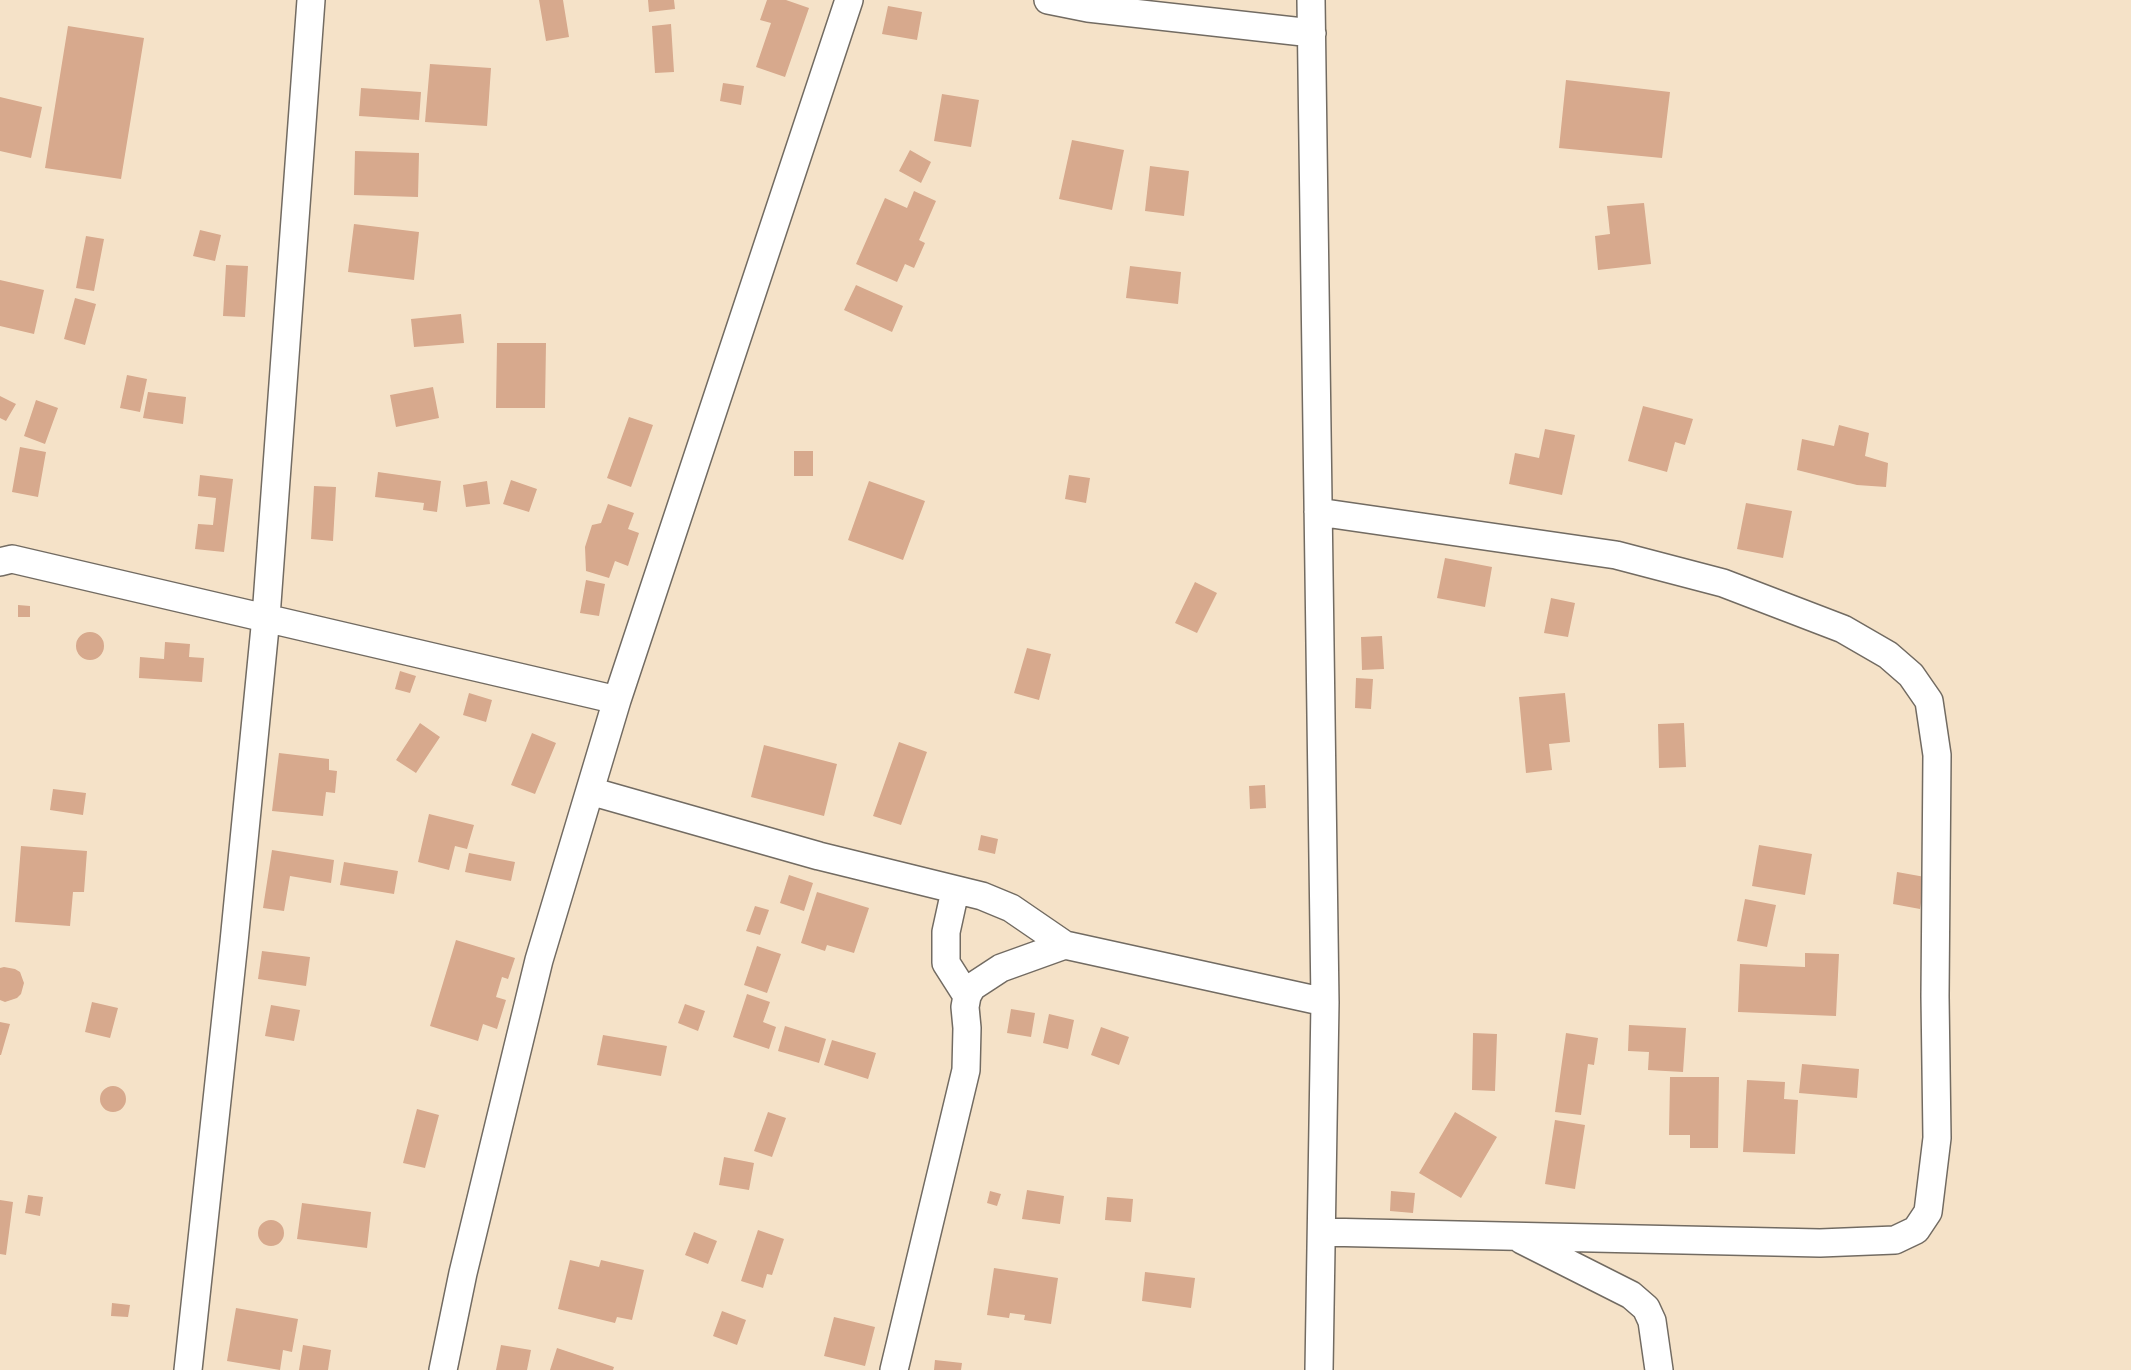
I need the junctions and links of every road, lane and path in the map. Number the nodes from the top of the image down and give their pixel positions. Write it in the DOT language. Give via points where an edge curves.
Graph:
graph roads {
  1 [pos="311,0"];
  2 [pos="849,0"];
  3 [pos="1048,0"];
  4 [pos="1311,0"];
  5 [pos="1312,33"];
  6 [pos="1318,512"];
  7 [pos="0,562"];
  8 [pos="266,618"];
  9 [pos="617,700"];
  10 [pos="590,791"];
  11 [pos="955,891"];
  12 [pos="1065,945"];
  13 [pos="967,996"];
  14 [pos="1325,1002"];
  15 [pos="1322,1232"];
  16 [pos="1516,1237"];
  17 [pos="188,1370"];
  18 [pos="443,1370"];
  19 [pos="894,1370"];
  20 [pos="1319,1370"];
  21 [pos="1659,1370"];
  1 -- 8 [label="street"];
  2 -- 9 [label="street"];
  3 -- 5 [label="street"];
  4 -- 5 [label="street"];
  5 -- 6 [label="street"];
  6 -- 14 [label="street"];
  6 -- 16 [label="street" via="1616,555 1723,583 1852,634 1888,655 1911,675 1929,700 1938,755 1937,1138 1928,1212 1916,1230 1895,1240 1820,1243"];
  7 -- 8 [label="street" via="12,559"];
  8 -- 9 [label="street"];
  8 -- 17 [label="street"];
  9 -- 10 [label="street"];
  10 -- 11 [label="street"];
  10 -- 18 [label="street" via="539,960"];
  11 -- 12 [label="street" via="982,896 1011,908"];
  11 -- 13 [label="street" via="946,932 946,963"];
  12 -- 13 [label="street" via="1001,968 972,987"];
  12 -- 14 [label="street"];
  13 -- 19 [label="street" via="966,1070"];
  14 -- 15 [label="street"];
  15 -- 16 [label="street"];
  15 -- 20 [label="street"];
  16 -- 21 [label="street" via="1631,1295 1646,1308 1652,1321"];
}
